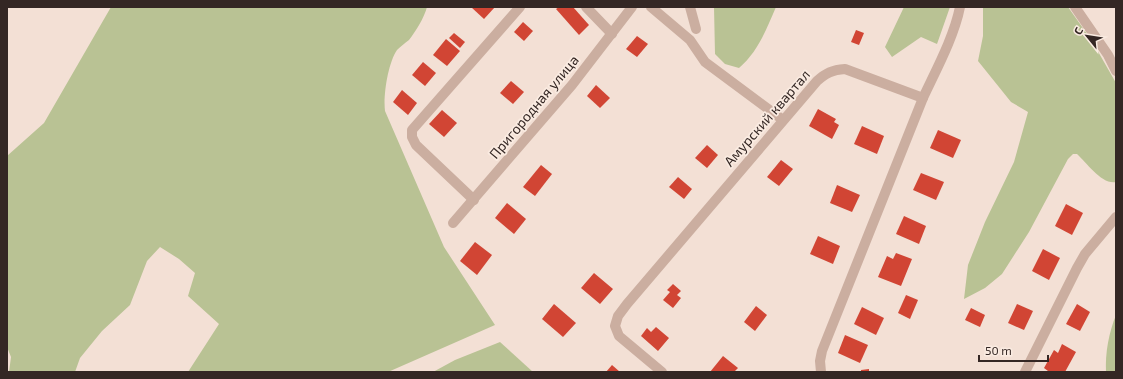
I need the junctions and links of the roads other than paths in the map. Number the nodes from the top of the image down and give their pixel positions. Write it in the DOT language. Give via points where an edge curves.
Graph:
graph roads {
  1 [pos="520,7"];
  2 [pos="586,7"];
  3 [pos="632,7"];
  4 [pos="652,7"];
  5 [pos="690,7"];
  6 [pos="960,7"];
  7 [pos="1075,7"];
  8 [pos="696,29"];
  9 [pos="612,34"];
  10 [pos="1116,71"];
  11 [pos="923,98"];
  12 [pos="783,120"];
  13 [pos="474,200"];
  14 [pos="1116,217"];
  15 [pos="453,223"];
  16 [pos="662,372"];
  17 [pos="821,372"];
  18 [pos="1025,372"];
  1 -- 13 [label="street" via="412,130 416,145"];
  2 -- 9 [label="street"];
  3 -- 9 [label="street, Пригородная улица"];
  4 -- 12 [label="street" via="690,40 705,62"];
  5 -- 8 [label="street"];
  6 -- 11 [label="street" via="944,52"];
  7 -- 10 [label="street"];
  9 -- 13 [label="street, Пригородная улица"];
  11 -- 12 [label="street, Амурский квартал" via="845,69 832,70 817,81"];
  11 -- 17 [label="street" via="822,351"];
  12 -- 16 [label="street, Амурский квартал" via="618,316 615,326 619,336"];
  13 -- 15 [label="street, Пригородная улица"];
  14 -- 18 [label="street" via="1085,254"];
}
